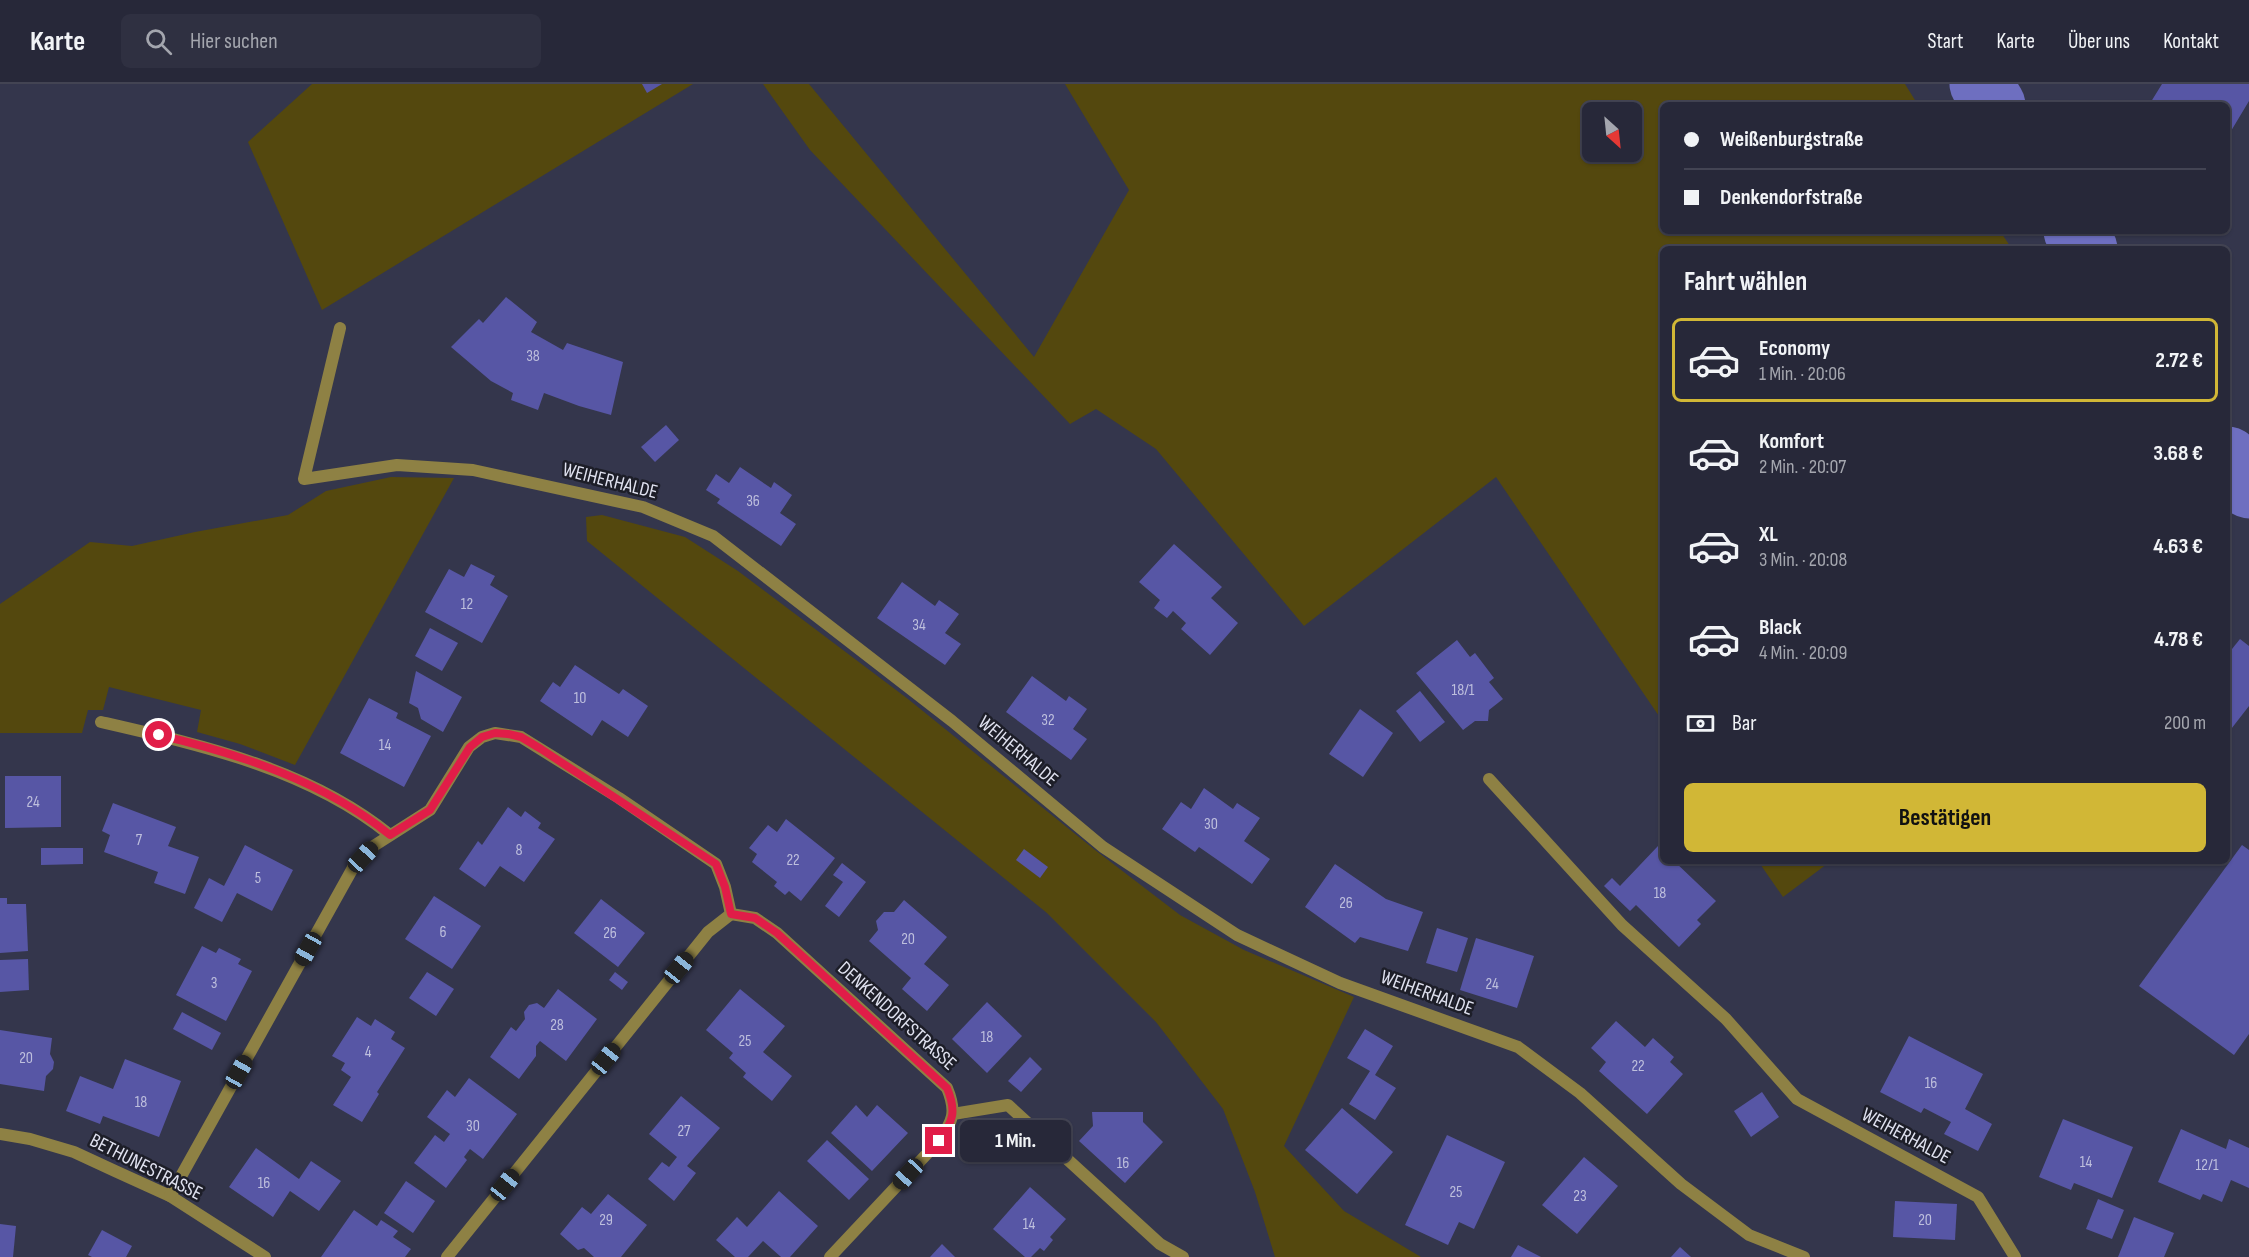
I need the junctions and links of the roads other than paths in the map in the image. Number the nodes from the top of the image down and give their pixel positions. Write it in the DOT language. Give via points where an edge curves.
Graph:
graph roads {
  1 [pos="340,328"];
  2 [pos="101,722"];
  3 [pos="1489,779"];
  4 [pos="390,835"];
  5 [pos="731,914"];
  6 [pos="953,1114"];
  7 [pos="0,1134"];
  8 [pos="170,1196"];
  9 [pos="265,1257"];
  10 [pos="447,1257"];
  11 [pos="830,1257"];
  12 [pos="1183,1257"];
  13 [pos="1804,1257"];
  14 [pos="2015,1257"];
  1 -- 13 [label="street, WEIHERHALDE" via="304,479 397,465 473,470 643,507 713,536 952,721 1122,860 1257,945 1340,983 1518,1047 1580,1093 1681,1184 1749,1235"];
  2 -- 4 [label="street" via="252,762 330,796 364,814"];
  3 -- 14 [label="street, WEIHERHALDE" via="1622,925 1726,1019 1797,1099 1978,1197"];
  4 -- 5 [label="street" via="430,810 470,747 482,737 495,733 521,737 716,864"];
  4 -- 8 [label="street" via="354,866"];
  5 -- 6 [label="street, DENKENDORFSTRASSE" via="755,918 777,933 947,1088"];
  5 -- 10 [label="street" via="708,932"];
  6 -- 11 [label="street" via="939,1141"];
  6 -- 12 [label="street" via="1008,1105 1160,1244"];
  7 -- 8 [label="street, BETHUNESTRASSE" via="74,1152"];
  8 -- 9 [label="street, BETHUNESTRASSE"];
}
